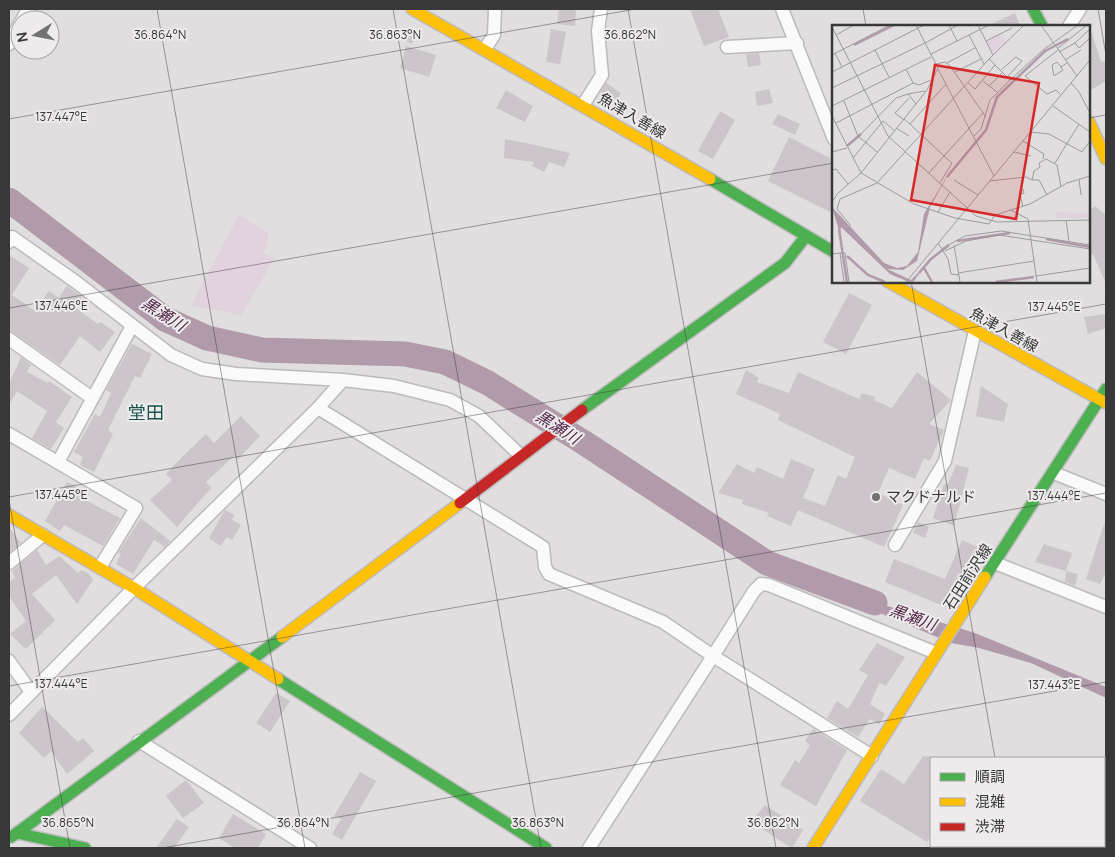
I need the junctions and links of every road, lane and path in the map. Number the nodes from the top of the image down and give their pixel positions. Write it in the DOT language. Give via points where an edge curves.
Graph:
graph roads {
  1 [pos="412,9"];
  2 [pos="495,9"];
  3 [pos="600,9"];
  4 [pos="782,9"];
  5 [pos="1033,9"];
  6 [pos="1080,9"];
  7 [pos="1041,25"];
  8 [pos="1070,25"];
  9 [pos="797,43"];
  10 [pos="727,47"];
  11 [pos="485,49"];
  12 [pos="583,105"];
  13 [pos="1090,124"];
  14 [pos="832,134"];
  15 [pos="1106,159"];
  16 [pos="806,236"];
  17 [pos="10,238"];
  18 [pos="832,251"];
  19 [pos="889,282"];
  20 [pos="132,326"];
  21 [pos="975,331"];
  22 [pos="9,339"];
  23 [pos="343,380"];
  24 [pos="1104,397"];
  25 [pos="92,398"];
  26 [pos="318,408"];
  27 [pos="9,434"];
  28 [pos="522,456"];
  29 [pos="58,462"];
  30 [pos="1054,473"];
  31 [pos="1106,494"];
  32 [pos="462,499"];
  33 [pos="9,515"];
  34 [pos="43,535"];
  35 [pos="895,545"];
  36 [pos="9,563"];
  37 [pos="995,563"];
  38 [pos="100,567"];
  39 [pos="134,588"];
  40 [pos="1106,607"];
  41 [pos="936,653"];
  42 [pos="713,656"];
  43 [pos="9,661"];
  44 [pos="248,662"];
  45 [pos="32,692"];
  46 [pos="9,715"];
  47 [pos="139,741"];
  48 [pos="872,756"];
  49 [pos="13,836"];
  50 [pos="85,848"];
  51 [pos="310,848"];
  52 [pos="546,848"];
  53 [pos="589,848"];
  54 [pos="813,848"];
  1 -- 11 [label="street, 魚津入善線"];
  2 -- 11 [label="street" via="494,35"];
  3 -- 12 [label="street" via="598,31 602,76"];
  4 -- 9 [label="street"];
  5 -- 7 [label="street"];
  6 -- 8 [label="street"];
  9 -- 10 [label="street"];
  9 -- 14 [label="street"];
  11 -- 12 [label="street, 魚津入善線"];
  12 -- 16 [label="street, 魚津入善線"];
  13 -- 15 [label="street"];
  16 -- 18 [label="street, 魚津入善線"];
  16 -- 28 [label="street" via="785,263"];
  17 -- 20 [label="street" via="76,282"];
  19 -- 21 [label="street, 魚津入善線"];
  20 -- 23 [label="street" via="171,355 202,369"];
  20 -- 25 [label="street"];
  21 -- 24 [label="street, 魚津入善線"];
  21 -- 35 [label="street" via="945,461"];
  22 -- 25 [label="street"];
  23 -- 26 [label="street"];
  23 -- 28 [label="street" via="394,386 450,400 479,416"];
  24 -- 30 [label="street, 石田前沢線"];
  25 -- 29 [label="street"];
  26 -- 32 [label="street"];
  26 -- 39 [label="street"];
  27 -- 29 [label="street"];
  28 -- 32 [label="street"];
  29 -- 38 [label="street" via="136,508"];
  30 -- 31 [label="street"];
  30 -- 37 [label="street, 石田前沢線"];
  32 -- 42 [label="street" via="543,547 549,574 663,622"];
  32 -- 44 [label="street"];
  33 -- 34 [label="street"];
  34 -- 36 [label="street"];
  34 -- 38 [label="street"];
  37 -- 40 [label="street"];
  37 -- 41 [label="street, 石田前沢線"];
  38 -- 39 [label="street"];
  39 -- 44 [label="street"];
  39 -- 45 [label="street"];
  41 -- 42 [label="street" via="761,584"];
  41 -- 48 [label="street, 石田前沢線"];
  42 -- 48 [label="street"];
  42 -- 53 [label="street"];
  43 -- 45 [label="street"];
  44 -- 47 [label="street"];
  44 -- 52 [label="street"];
  45 -- 46 [label="street"];
  47 -- 49 [label="street"];
  47 -- 51 [label="street"];
  48 -- 54 [label="street, 石田前沢線"];
  49 -- 50 [label="street"];
}
